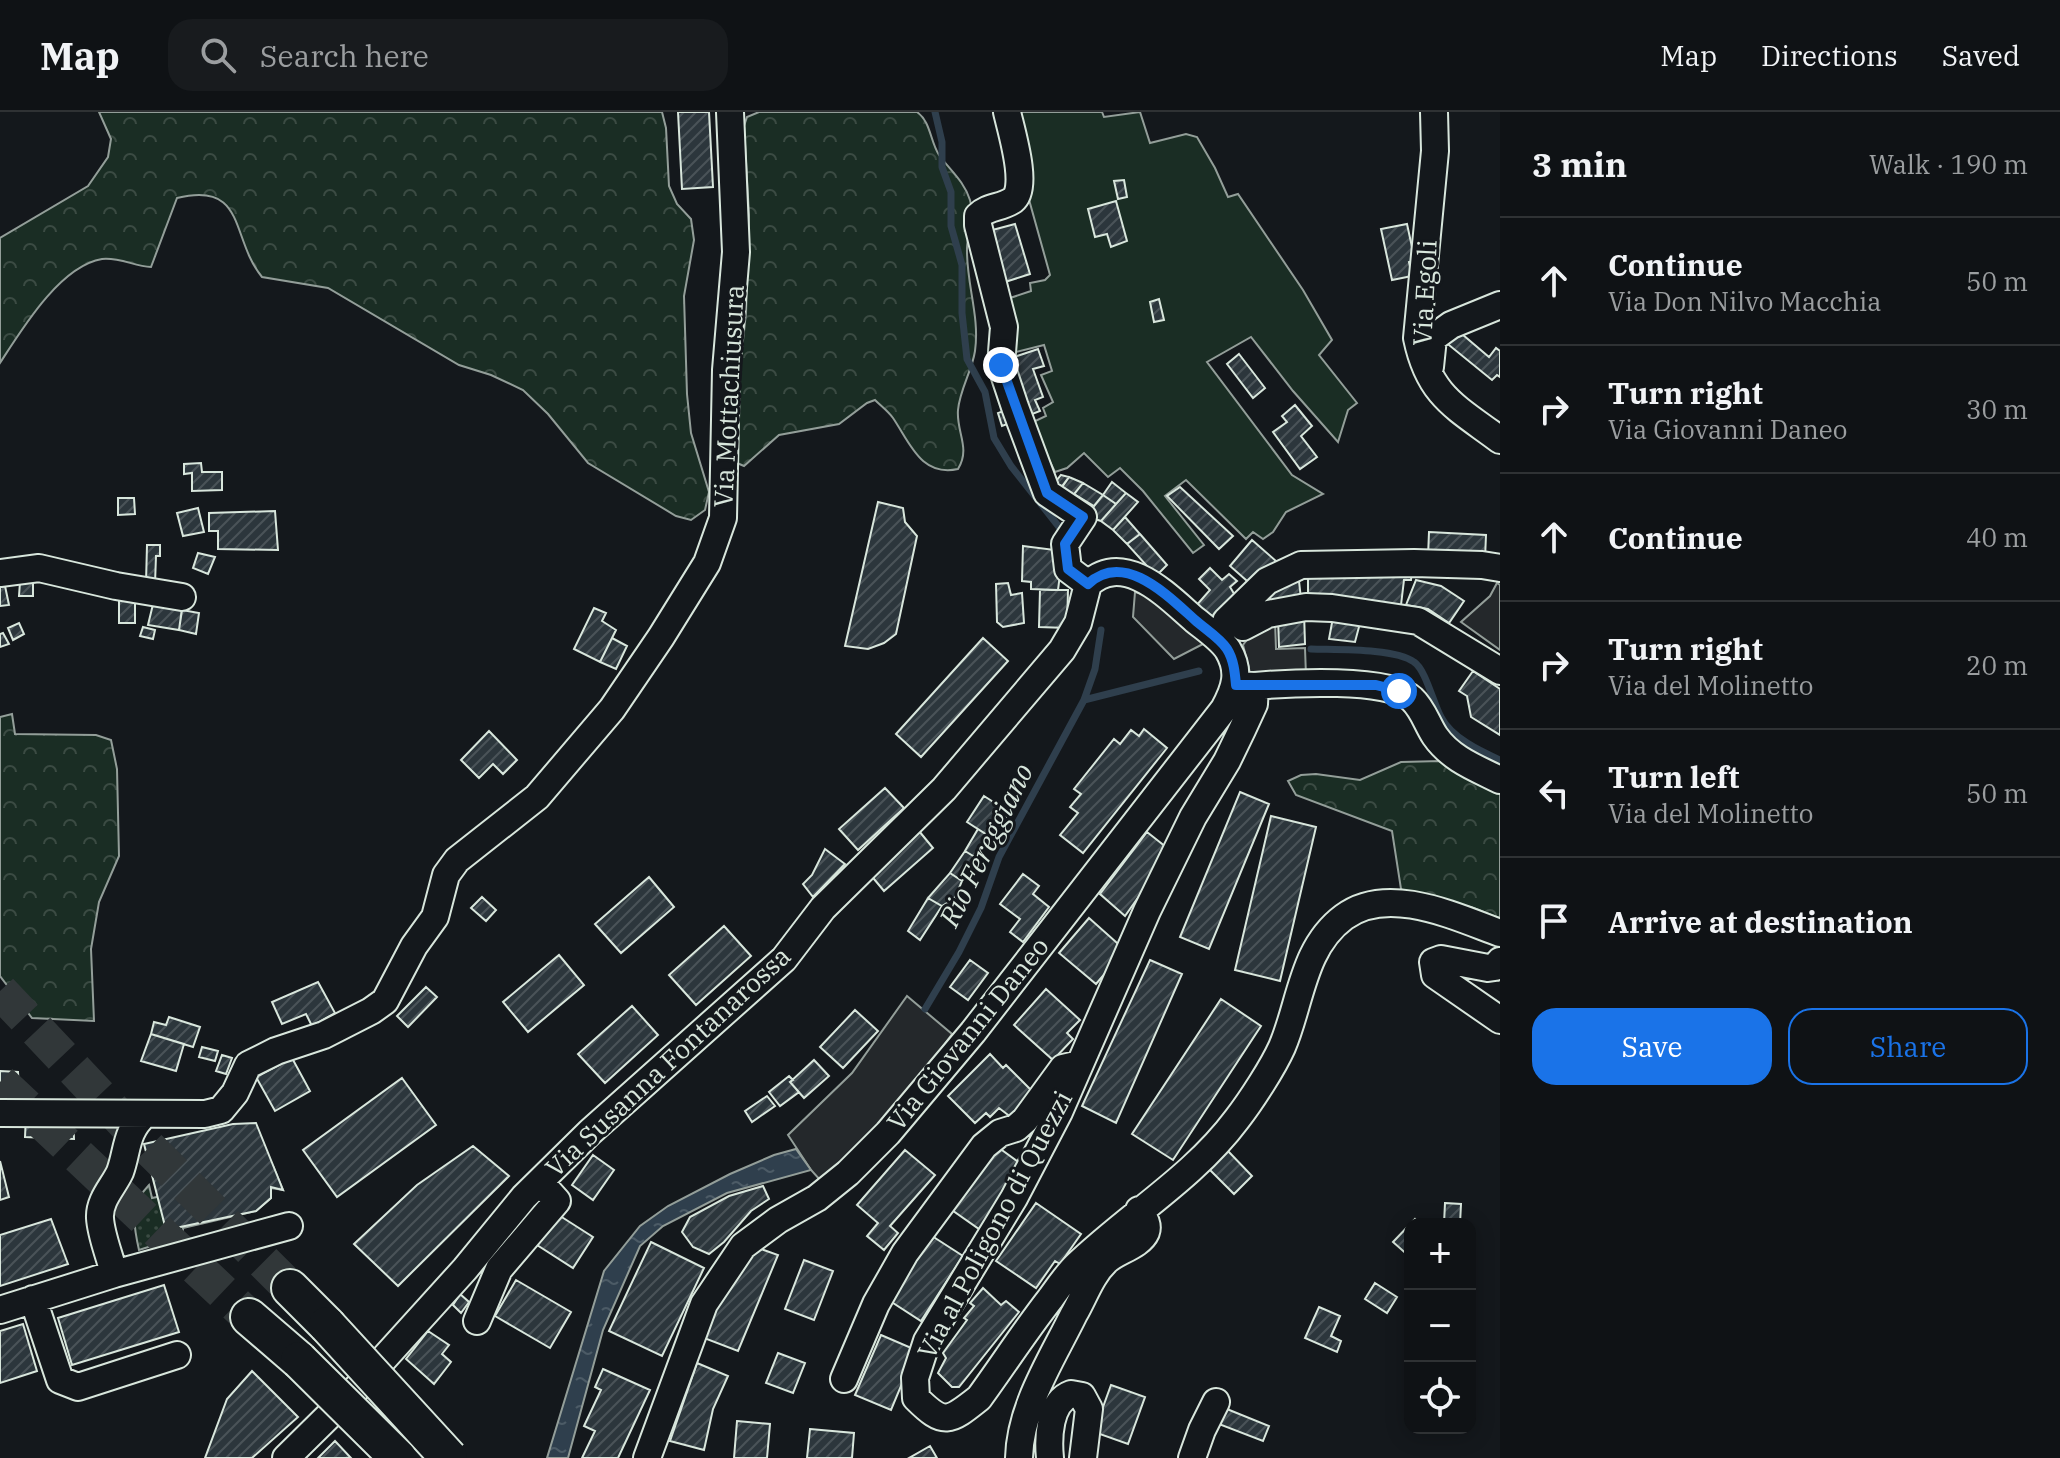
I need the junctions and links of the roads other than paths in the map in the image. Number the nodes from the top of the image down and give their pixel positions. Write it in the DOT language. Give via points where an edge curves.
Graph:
graph roads {
  1 [pos="730,112"];
  2 [pos="1007,112"];
  3 [pos="1434,112"];
  4 [pos="1500,305"];
  5 [pos="1429,377"];
  6 [pos="1500,440"];
  7 [pos="1500,568"];
  8 [pos="0,573"];
  9 [pos="1088,584"];
  10 [pos="182,597"];
  11 [pos="1256,619"];
  12 [pos="1227,650"];
  13 [pos="1500,671"];
  14 [pos="1246,686"];
  15 [pos="1500,780"];
  16 [pos="1425,906"];
  17 [pos="1500,933"];
  18 [pos="1500,958"];
  19 [pos="1500,1020"];
  20 [pos="1080,1064"];
  21 [pos="0,1113"];
  22 [pos="145,1114"];
  23 [pos="540,1182"];
  24 [pos="1139,1210"];
  25 [pos="289,1226"];
  26 [pos="114,1274"];
  27 [pos="290,1288"];
  28 [pos="33,1299"];
  29 [pos="0,1310"];
  30 [pos="249,1317"];
  31 [pos="477,1321"];
  32 [pos="177,1355"];
  33 [pos="844,1379"];
  34 [pos="1216,1402"];
  35 [pos="286,1458"];
  36 [pos="398,1458"];
  37 [pos="449,1458"];
  38 [pos="647,1458"];
  39 [pos="1019,1458"];
  40 [pos="1050,1458"];
  41 [pos="1083,1458"];
  42 [pos="1192,1458"];
  1 -- 22 [label="street, Via Mottachiusura" via="736,252 726,370 723,518 707,563 612,709 537,797 457,860 446,875 435,917 385,1001 324,1035 248,1065 221,1110"];
  2 -- 9 [label="street" via="1020,190 1010,201 978,216 1004,327 1001,365 1047,493 1083,517 1065,544 1068,569"];
  3 -- 5 [label="street, Via Egoli" via="1417,338"];
  4 -- 5 [label="street" via="1433,338"];
  5 -- 6 [label="street, Via Egoli" via="1443,397"];
  7 -- 11 [label="street" via="1301,565 1267,581 1226,621"];
  8 -- 10 [label="street" via="39,568"];
  9 -- 12 [label="street" via="1103,574 1125,572 1143,579"];
  9 -- 23 [label="street, Via Susanna Fontanarossa" via="1078,623 1062,650 944,789 823,908 784,959"];
  11 -- 12 [label="street" via="1243,627"];
  11 -- 13 [label="street" via="1306,607 1418,621"];
  12 -- 14 [label="street"];
  14 -- 15 [label="street" via="1376,685 1399,691 1415,701 1435,737 1457,759"];
  14 -- 20 [label="street, Via al Poligono di Quezzi" via="1254,704 1153,897"];
  14 -- 38 [label="street, Via Giovanni Daneo" via="888,1133 817,1198 743,1246 704,1304"];
  16 -- 17 [label="street, Via al Poligono di Quezzi"];
  16 -- 18 [label="street" via="1427,921"];
  16 -- 24 [label="street, Via al Poligono di Quezzi" via="1364,908 1344,917 1325,937 1310,960 1282,1048 1238,1119 1193,1169"];
  18 -- 19 [label="street" via="1488,968 1433,962 1435,975"];
  20 -- 24 [label="street, Via al Poligono di Quezzi" via="1014,1198 927,1341 915,1378 916,1398 934,1416 946,1418 979,1398 1074,1268"];
  20 -- 33 [label="street, Via al Poligono di Quezzi" via="1063,1068 1025,1120 984,1146 905,1253"];
  21 -- 22 [label="street, Via Mottachiusura"];
  22 -- 26 [label="street" via="128,1137 120,1171 99,1216"];
  23 -- 31 [label="street" via="557,1201 499,1269"];
  23 -- 35 [label="street, Via Susanna Fontanarossa" via="359,1386"];
  24 -- 39 [label="street" via="1146,1232 1107,1260 1094,1277 1040,1383 1026,1418"];
  25 -- 26 [label="street"];
  26 -- 28 [label="street"];
  27 -- 37 [label="highway, bridge"];
  28 -- 29 [label="street"];
  28 -- 32 [label="street" via="60,1380 78,1387"];
  30 -- 36 [label="highway, bridge"];
  34 -- 42 [label="street"];
  40 -- 41 [label="street" via="1048,1438 1059,1403 1071,1394 1082,1396 1089,1409"];
}
